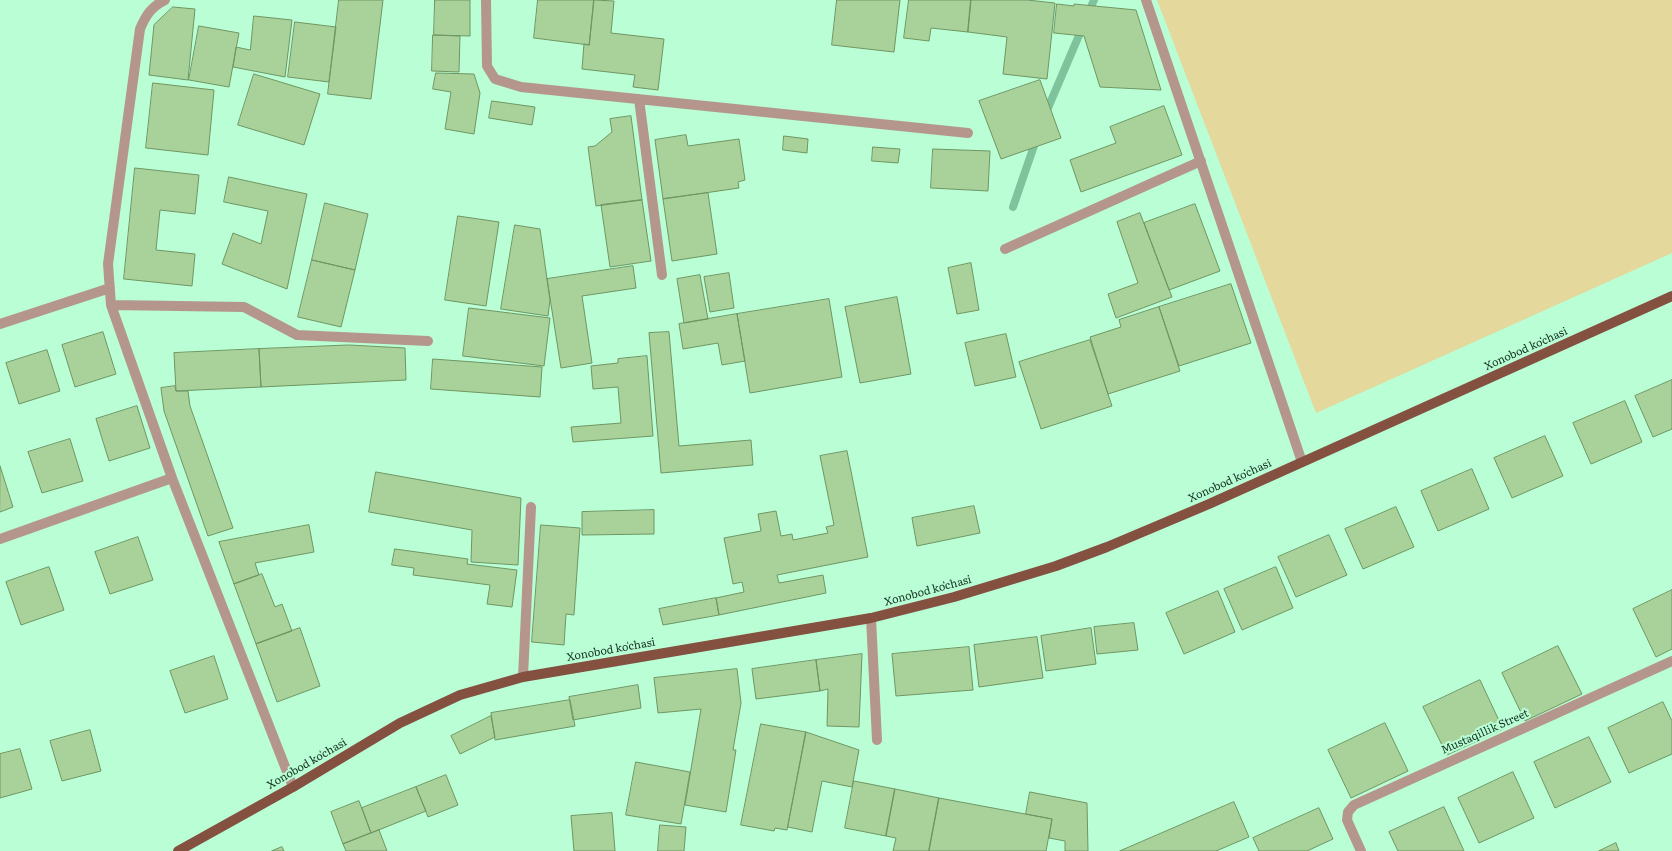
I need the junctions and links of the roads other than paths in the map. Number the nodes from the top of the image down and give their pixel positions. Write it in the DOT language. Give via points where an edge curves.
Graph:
graph roads {
  1 [pos="164,0"];
  2 [pos="486,0"];
  3 [pos="1146,0"];
  4 [pos="639,99"];
  5 [pos="968,133"];
  6 [pos="1201,161"];
  7 [pos="1005,249"];
  8 [pos="662,275"];
  9 [pos="110,288"];
  10 [pos="1672,296"];
  11 [pos="111,305"];
  12 [pos="0,324"];
  13 [pos="428,341"];
  14 [pos="1302,462"];
  15 [pos="172,478"];
  16 [pos="531,507"];
  17 [pos="0,539"];
  18 [pos="871,618"];
  19 [pos="1672,661"];
  20 [pos="523,677"];
  21 [pos="877,740"];
  22 [pos="293,787"];
  23 [pos="178,851"];
  24 [pos="1361,851"];
  1 -- 9 [label="street" via="154,6 140,29 108,264"];
  2 -- 4 [label="street" via="487,66 495,79 521,87"];
  3 -- 6 [label="street"];
  4 -- 5 [label="street"];
  4 -- 8 [label="street"];
  6 -- 7 [label="street"];
  6 -- 14 [label="street"];
  9 -- 11 [label="street"];
  9 -- 12 [label="street"];
  10 -- 14 [label="main road, Xonobod koʻchasi"];
  11 -- 13 [label="street" via="244,307 297,335"];
  11 -- 15 [label="street"];
  14 -- 18 [label="main road, Xonobod koʻchasi" via="1159,526 1071,560 954,597"];
  15 -- 17 [label="street"];
  15 -- 22 [label="street"];
  16 -- 20 [label="street"];
  18 -- 20 [label="main road, Xonobod koʻchasi"];
  18 -- 21 [label="street"];
  19 -- 24 [label="street, Mustaqillik Street" via="1354,805 1348,812 1347,820"];
  20 -- 22 [label="main road, Xonobod koʻchasi" via="460,695 424,711"];
  22 -- 23 [label="main road, Xonobod koʻchasi"];
}
